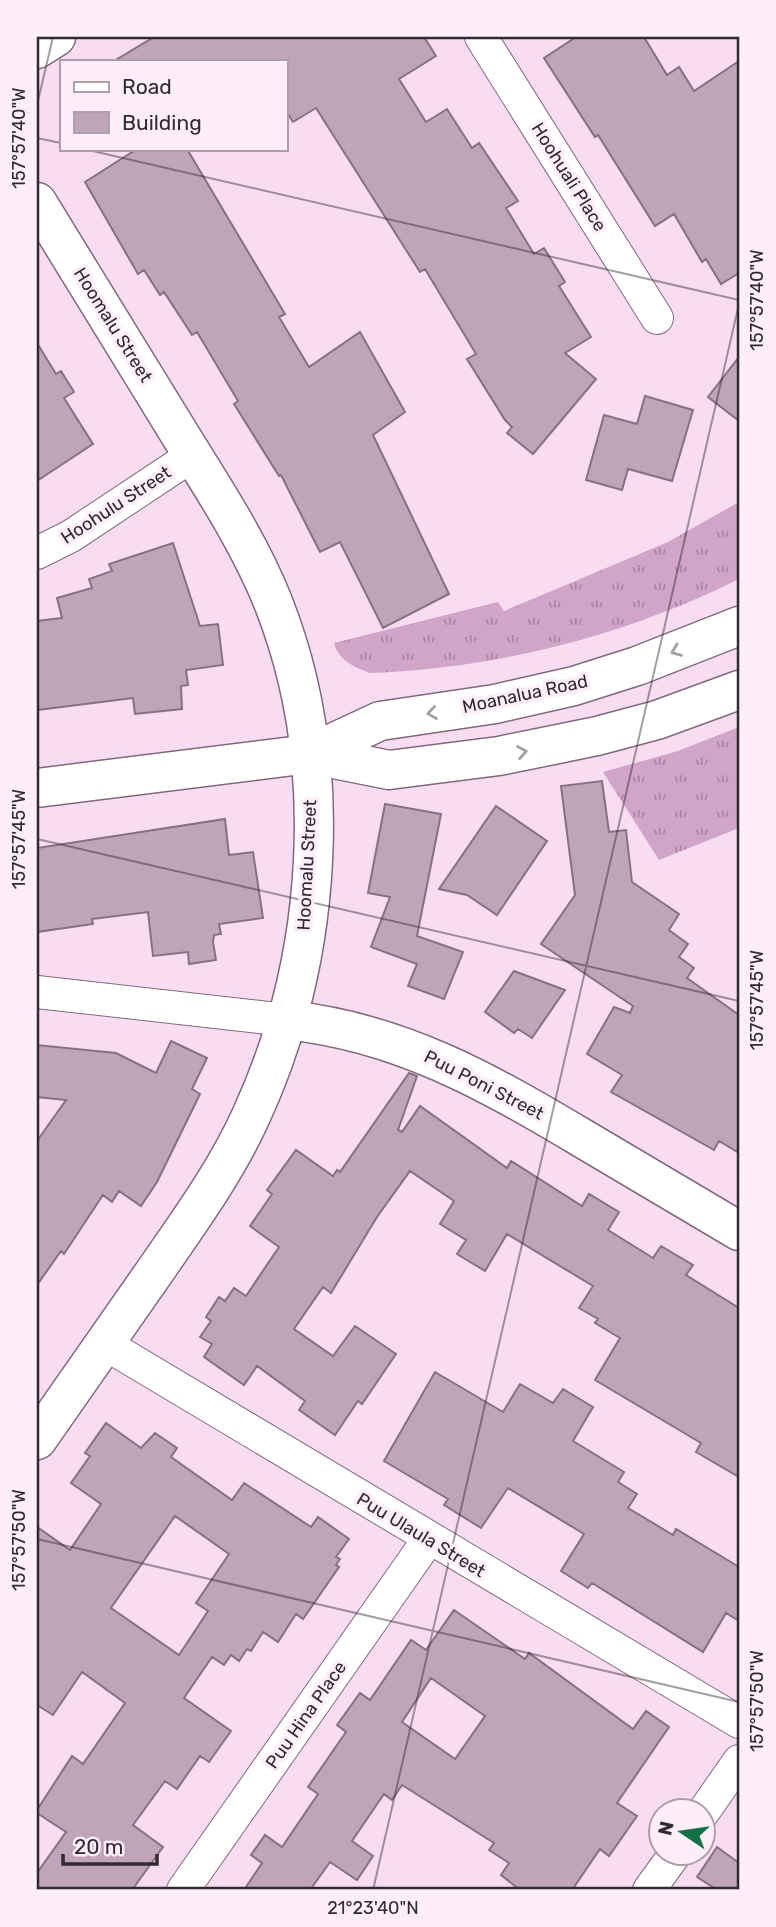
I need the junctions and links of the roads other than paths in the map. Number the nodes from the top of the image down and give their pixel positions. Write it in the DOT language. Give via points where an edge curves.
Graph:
graph roads {
  1 [pos="56,37"];
  2 [pos="481,37"];
  3 [pos="37,48"];
  4 [pos="37,202"];
  5 [pos="657,318"];
  6 [pos="193,455"];
  7 [pos="37,553"];
  8 [pos="739,626"];
  9 [pos="739,690"];
  10 [pos="309,754"];
  11 [pos="37,788"];
  12 [pos="37,992"];
  13 [pos="287,1020"];
  14 [pos="739,1231"];
  15 [pos="105,1344"];
  16 [pos="37,1440"];
  17 [pos="428,1540"];
  18 [pos="739,1722"];
  19 [pos="739,1761"];
  20 [pos="713,1798"];
  21 [pos="664,1868"];
  22 [pos="183,1890"];
  23 [pos="649,1890"];
  1 -- 3 [label="street"];
  2 -- 5 [label="street, Hoohuali Place"];
  4 -- 6 [label="street, Hoomalu Street"];
  6 -- 7 [label="street, Hoohulu Street" via="71,536"];
  6 -- 10 [label="street, Hoomalu Street" via="240,531 273,600 302,691"];
  8 -- 10 [label="street, Moanalua Road, one-way" via="574,686 495,704 380,721"];
  10 -- 9 [label="street, Moanalua Road, one-way" via="389,770 499,756 657,720"];
  10 -- 11 [label="street, Moanalua Road"];
  10 -- 13 [label="street, Hoomalu Street" via="313,817 309,897"];
  12 -- 13 [label="street, Puu Poni Street"];
  13 -- 14 [label="street, Puu Poni Street" via="332,1025 399,1044 450,1065 518,1100"];
  13 -- 15 [label="street, Hoomalu Street" via="255,1107 226,1163"];
  15 -- 16 [label="street, Hoomalu Street"];
  15 -- 17 [label="street, Puu Ulaula Street"];
  17 -- 18 [label="street, Puu Ulaula Street"];
  17 -- 22 [label="street, Puu Hina Place"];
  19 -- 20 [label="street"];
  21 -- 23 [label="street"];
}
